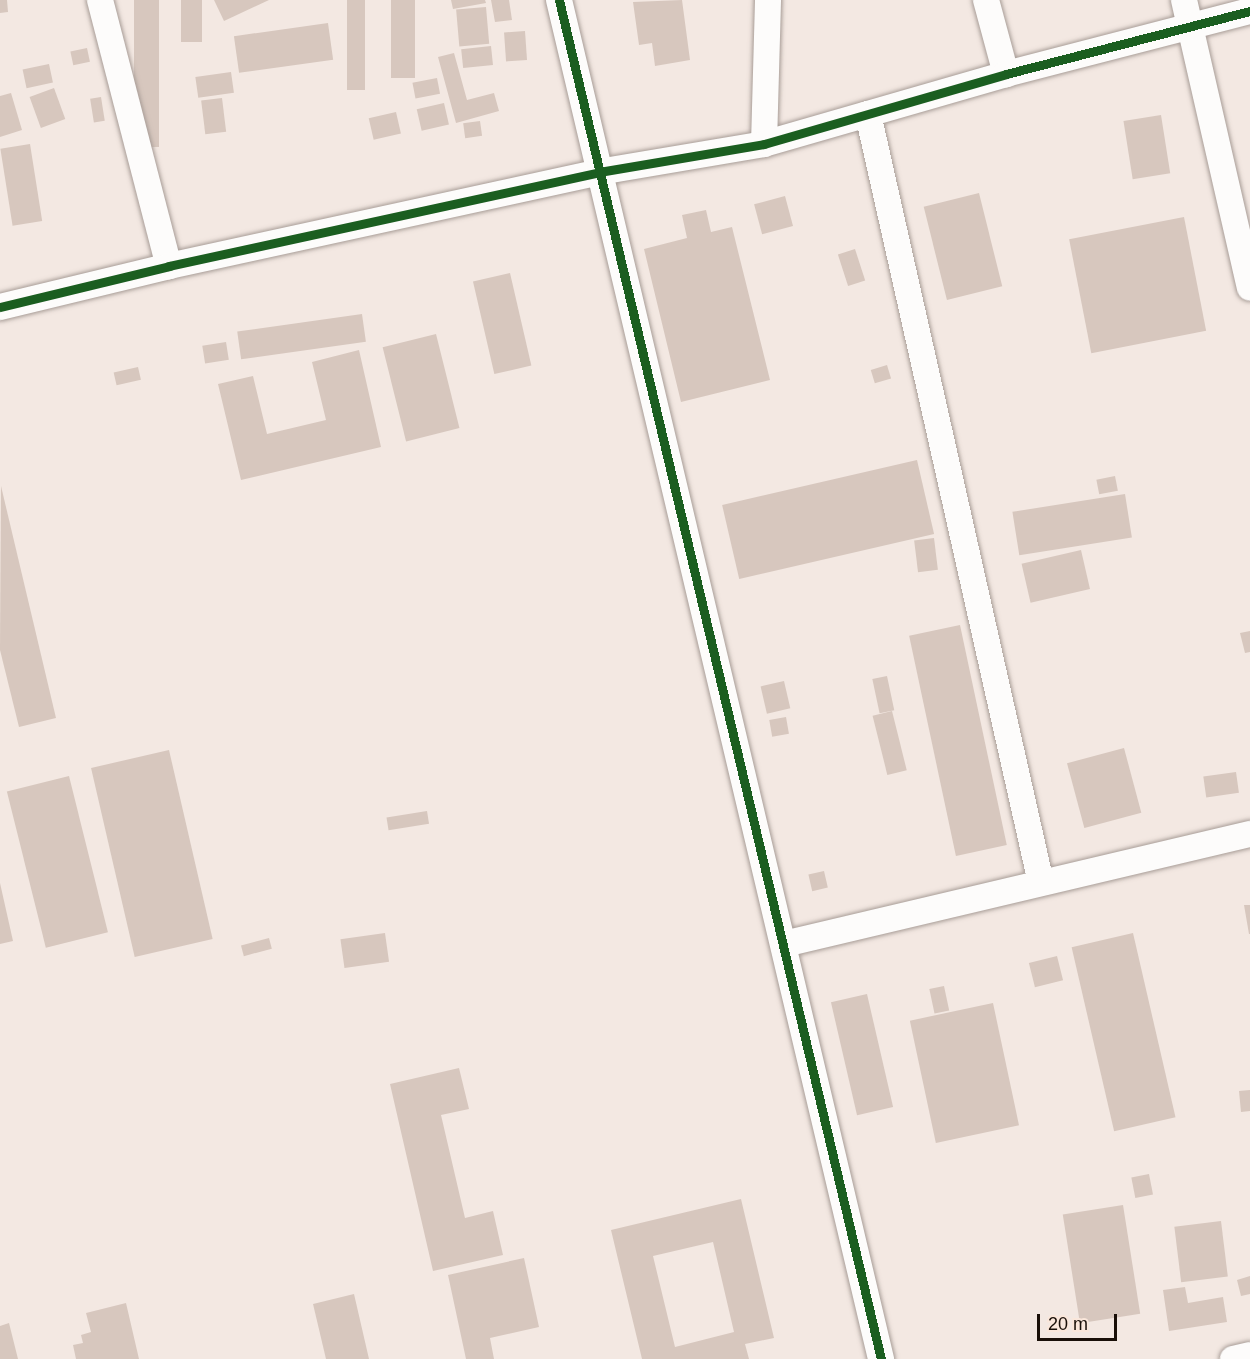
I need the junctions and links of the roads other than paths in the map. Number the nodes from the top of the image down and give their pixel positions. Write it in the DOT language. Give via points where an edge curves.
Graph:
graph roads {
  1 [pos="100,0"];
  2 [pos="559,0"];
  3 [pos="768,0"];
  4 [pos="986,0"];
  5 [pos="1250,11"];
  6 [pos="1187,12"];
  7 [pos="1006,74"];
  8 [pos="868,114"];
  9 [pos="764,144"];
  10 [pos="599,172"];
  11 [pos="169,266"];
  12 [pos="1250,288"];
  13 [pos="0,307"];
  14 [pos="1250,834"];
  15 [pos="1041,883"];
  16 [pos="784,944"];
  17 [pos="1250,1355"];
  18 [pos="882,1359"];
  19 [pos="1233,1359"];
  1 -- 11 [label="street"];
  2 -- 10 [label="street"];
  3 -- 9 [label="street"];
  4 -- 7 [label="street"];
  5 -- 6 [label="street"];
  6 -- 7 [label="street"];
  6 -- 12 [label="street"];
  7 -- 8 [label="street"];
  8 -- 9 [label="street"];
  8 -- 15 [label="street"];
  9 -- 10 [label="street"];
  10 -- 11 [label="street"];
  10 -- 16 [label="street"];
  11 -- 13 [label="street"];
  14 -- 15 [label="street"];
  15 -- 16 [label="street"];
  16 -- 18 [label="street"];
  17 -- 19 [label="street"];
}
